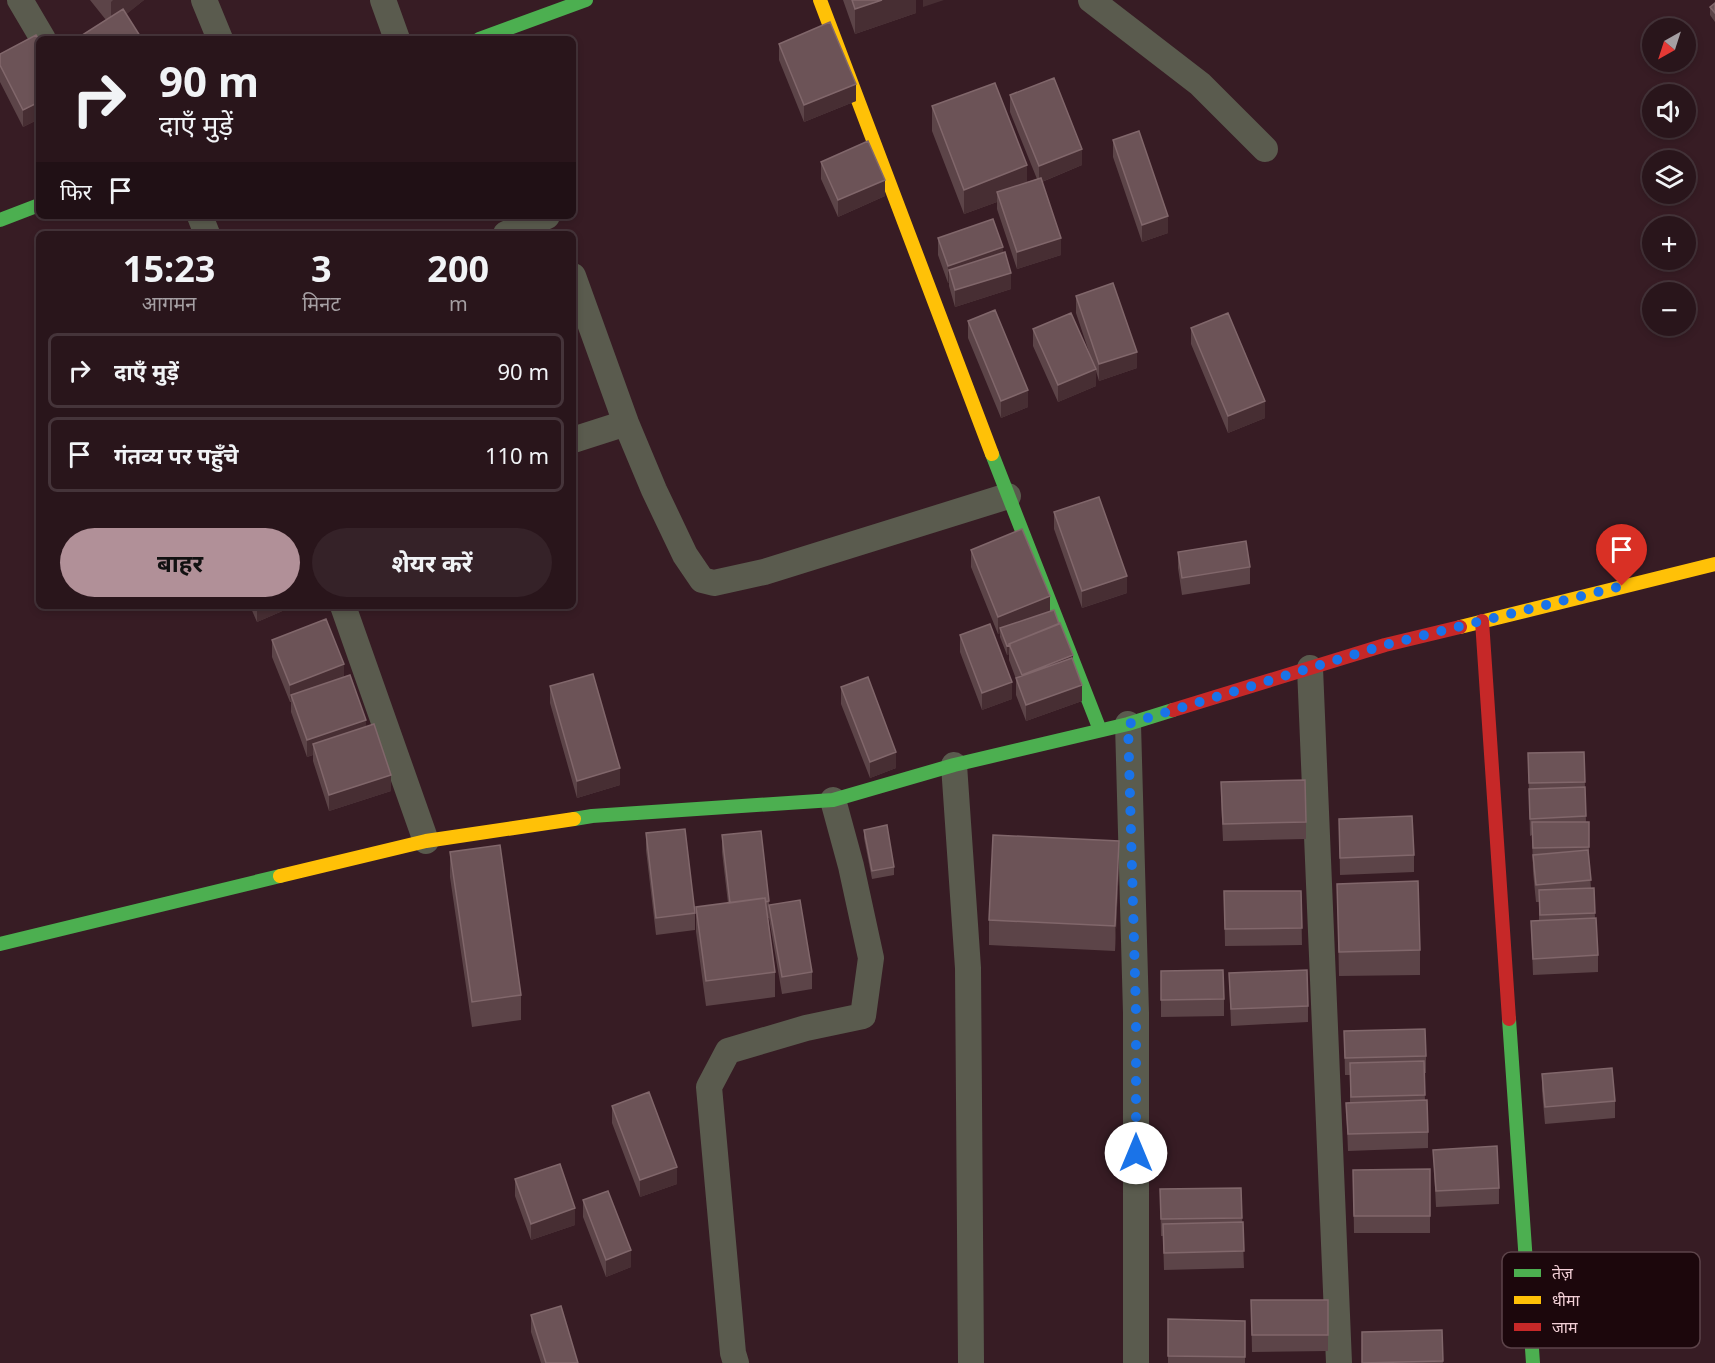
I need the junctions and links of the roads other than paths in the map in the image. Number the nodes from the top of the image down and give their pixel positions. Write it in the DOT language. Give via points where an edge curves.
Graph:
graph roads {
  1 [pos="20,0"];
  2 [pos="204,0"];
  3 [pos="383,0"];
  4 [pos="586,0"];
  5 [pos="820,0"];
  6 [pos="1091,0"];
  7 [pos="42,36"];
  8 [pos="219,36"];
  9 [pos="396,36"];
  10 [pos="488,36"];
  11 [pos="1265,149"];
  12 [pos="36,207"];
  13 [pos="540,219"];
  14 [pos="0,220"];
  15 [pos="513,231"];
  16 [pos="576,284"];
  17 [pos="626,423"];
  18 [pos="576,439"];
  19 [pos="1008,496"];
  20 [pos="1715,564"];
  21 [pos="344,609"];
  22 [pos="1482,621"];
  23 [pos="1310,668"];
  24 [pos="1128,724"];
  25 [pos="1100,730"];
  26 [pos="954,765"];
  27 [pos="833,800"];
  28 [pos="426,841"];
  29 [pos="0,944"];
  30 [pos="1525,1252"];
  31 [pos="1532,1348"];
  32 [pos="736,1363"];
  33 [pos="970,1363"];
  34 [pos="1136,1363"];
  35 [pos="1339,1363"];
  36 [pos="1533,1363"];
  1 -- 7 [label="street"];
  2 -- 8 [label="street"];
  3 -- 9 [label="street"];
  4 -- 10 [label="street"];
  5 -- 19 [label="street"];
  6 -- 11 [label="street" via="1200,84"];
  12 -- 14 [label="street"];
  13 -- 15 [label="street"];
  16 -- 17 [label="street"];
  17 -- 18 [label="street"];
  17 -- 19 [label="street" via="685,555 702,580 714,583 764,572"];
  19 -- 25 [label="street"];
  20 -- 22 [label="street"];
  21 -- 28 [label="street"];
  22 -- 23 [label="street"];
  22 -- 30 [label="street"];
  23 -- 24 [label="street"];
  23 -- 35 [label="street"];
  24 -- 25 [label="street"];
  24 -- 34 [label="street" via="1136,1013"];
  25 -- 26 [label="street"];
  26 -- 27 [label="street"];
  26 -- 33 [label="street" via="968,968"];
  27 -- 28 [label="street" via="592,816"];
  27 -- 32 [label="street" via="871,958 863,1016 728,1051 709,1087"];
  28 -- 29 [label="street"];
  31 -- 36 [label="street"];
}
